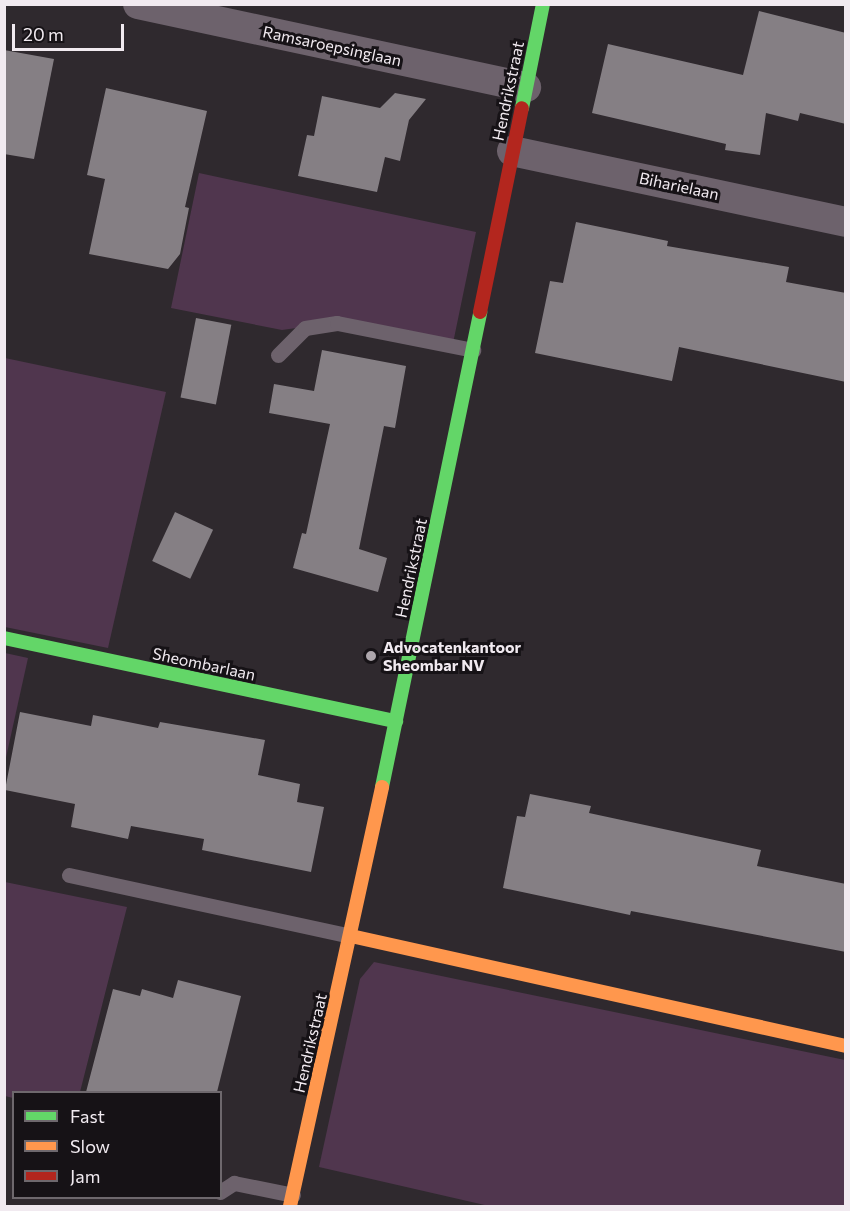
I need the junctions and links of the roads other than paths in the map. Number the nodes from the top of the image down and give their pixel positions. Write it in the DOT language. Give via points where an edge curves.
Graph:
graph roads {
  1 [pos="138,4"];
  2 [pos="543,4"];
  3 [pos="526,87"];
  4 [pos="512,151"];
  5 [pos="846,222"];
  6 [pos="473,350"];
  7 [pos="278,355"];
  8 [pos="4,638"];
  9 [pos="396,722"];
  10 [pos="69,875"];
  11 [pos="351,936"];
  12 [pos="846,1046"];
  13 [pos="222,1191"];
  14 [pos="292,1201"];
  1 -- 3 [label="street, Ramsaroepsinglaan"];
  2 -- 3 [label="street, Hendrikstraat"];
  3 -- 4 [label="street, Hendrikstraat"];
  4 -- 5 [label="street, Biharielaan"];
  4 -- 6 [label="street, Hendrikstraat"];
  6 -- 7 [label="lane" via="337,323 305,328"];
  6 -- 9 [label="street, Hendrikstraat"];
  8 -- 9 [label="street, Sheombarlaan"];
  9 -- 11 [label="street, Hendrikstraat"];
  10 -- 11 [label="lane"];
  11 -- 12 [label="street"];
  11 -- 14 [label="street, Hendrikstraat"];
  13 -- 14 [label="lane" via="234,1183"];
}
